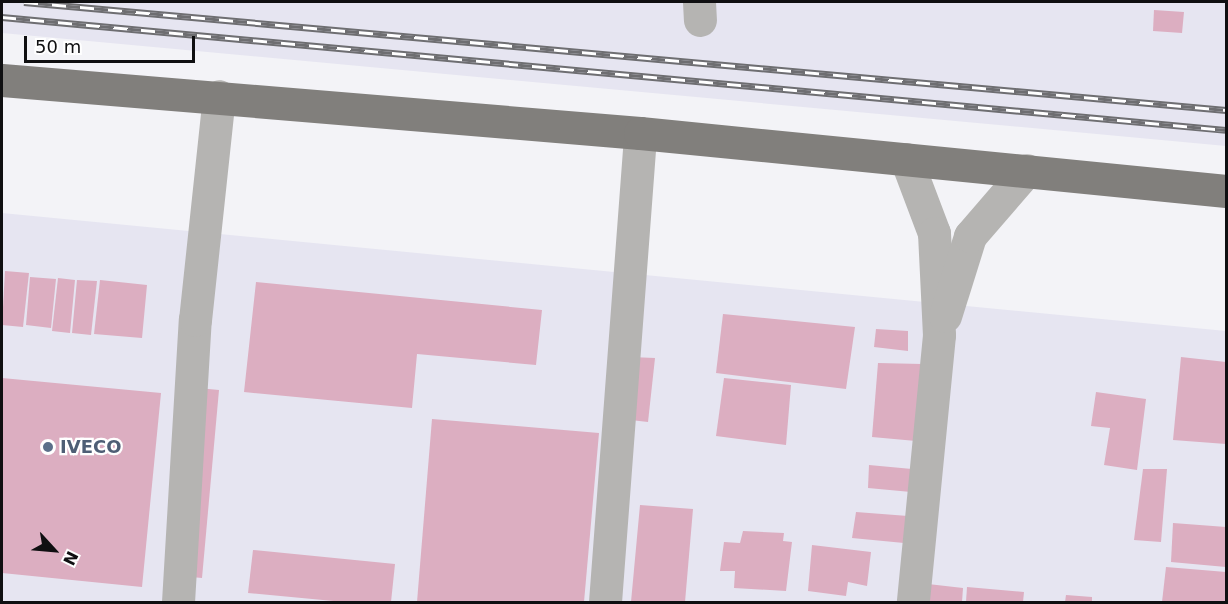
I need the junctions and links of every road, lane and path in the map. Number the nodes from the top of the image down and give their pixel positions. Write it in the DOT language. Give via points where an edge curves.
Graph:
graph roads {
  1 [pos="2,80"];
  2 [pos="219,96"];
  3 [pos="640,133"];
  4 [pos="906,159"];
  5 [pos="1027,170"];
  6 [pos="1227,191"];
  7 [pos="939,334"];
  8 [pos="178,603"];
  9 [pos="605,603"];
  10 [pos="913,603"];
  1 -- 2 [label="main road"];
  2 -- 3 [label="main road"];
  2 -- 8 [label="street" via="195,320"];
  3 -- 4 [label="main road"];
  3 -- 9 [label="street"];
  4 -- 5 [label="main road"];
  4 -- 7 [label="street" via="934,233"];
  5 -- 6 [label="main road"];
  5 -- 7 [label="street" via="970,236"];
  7 -- 10 [label="street"];
}
